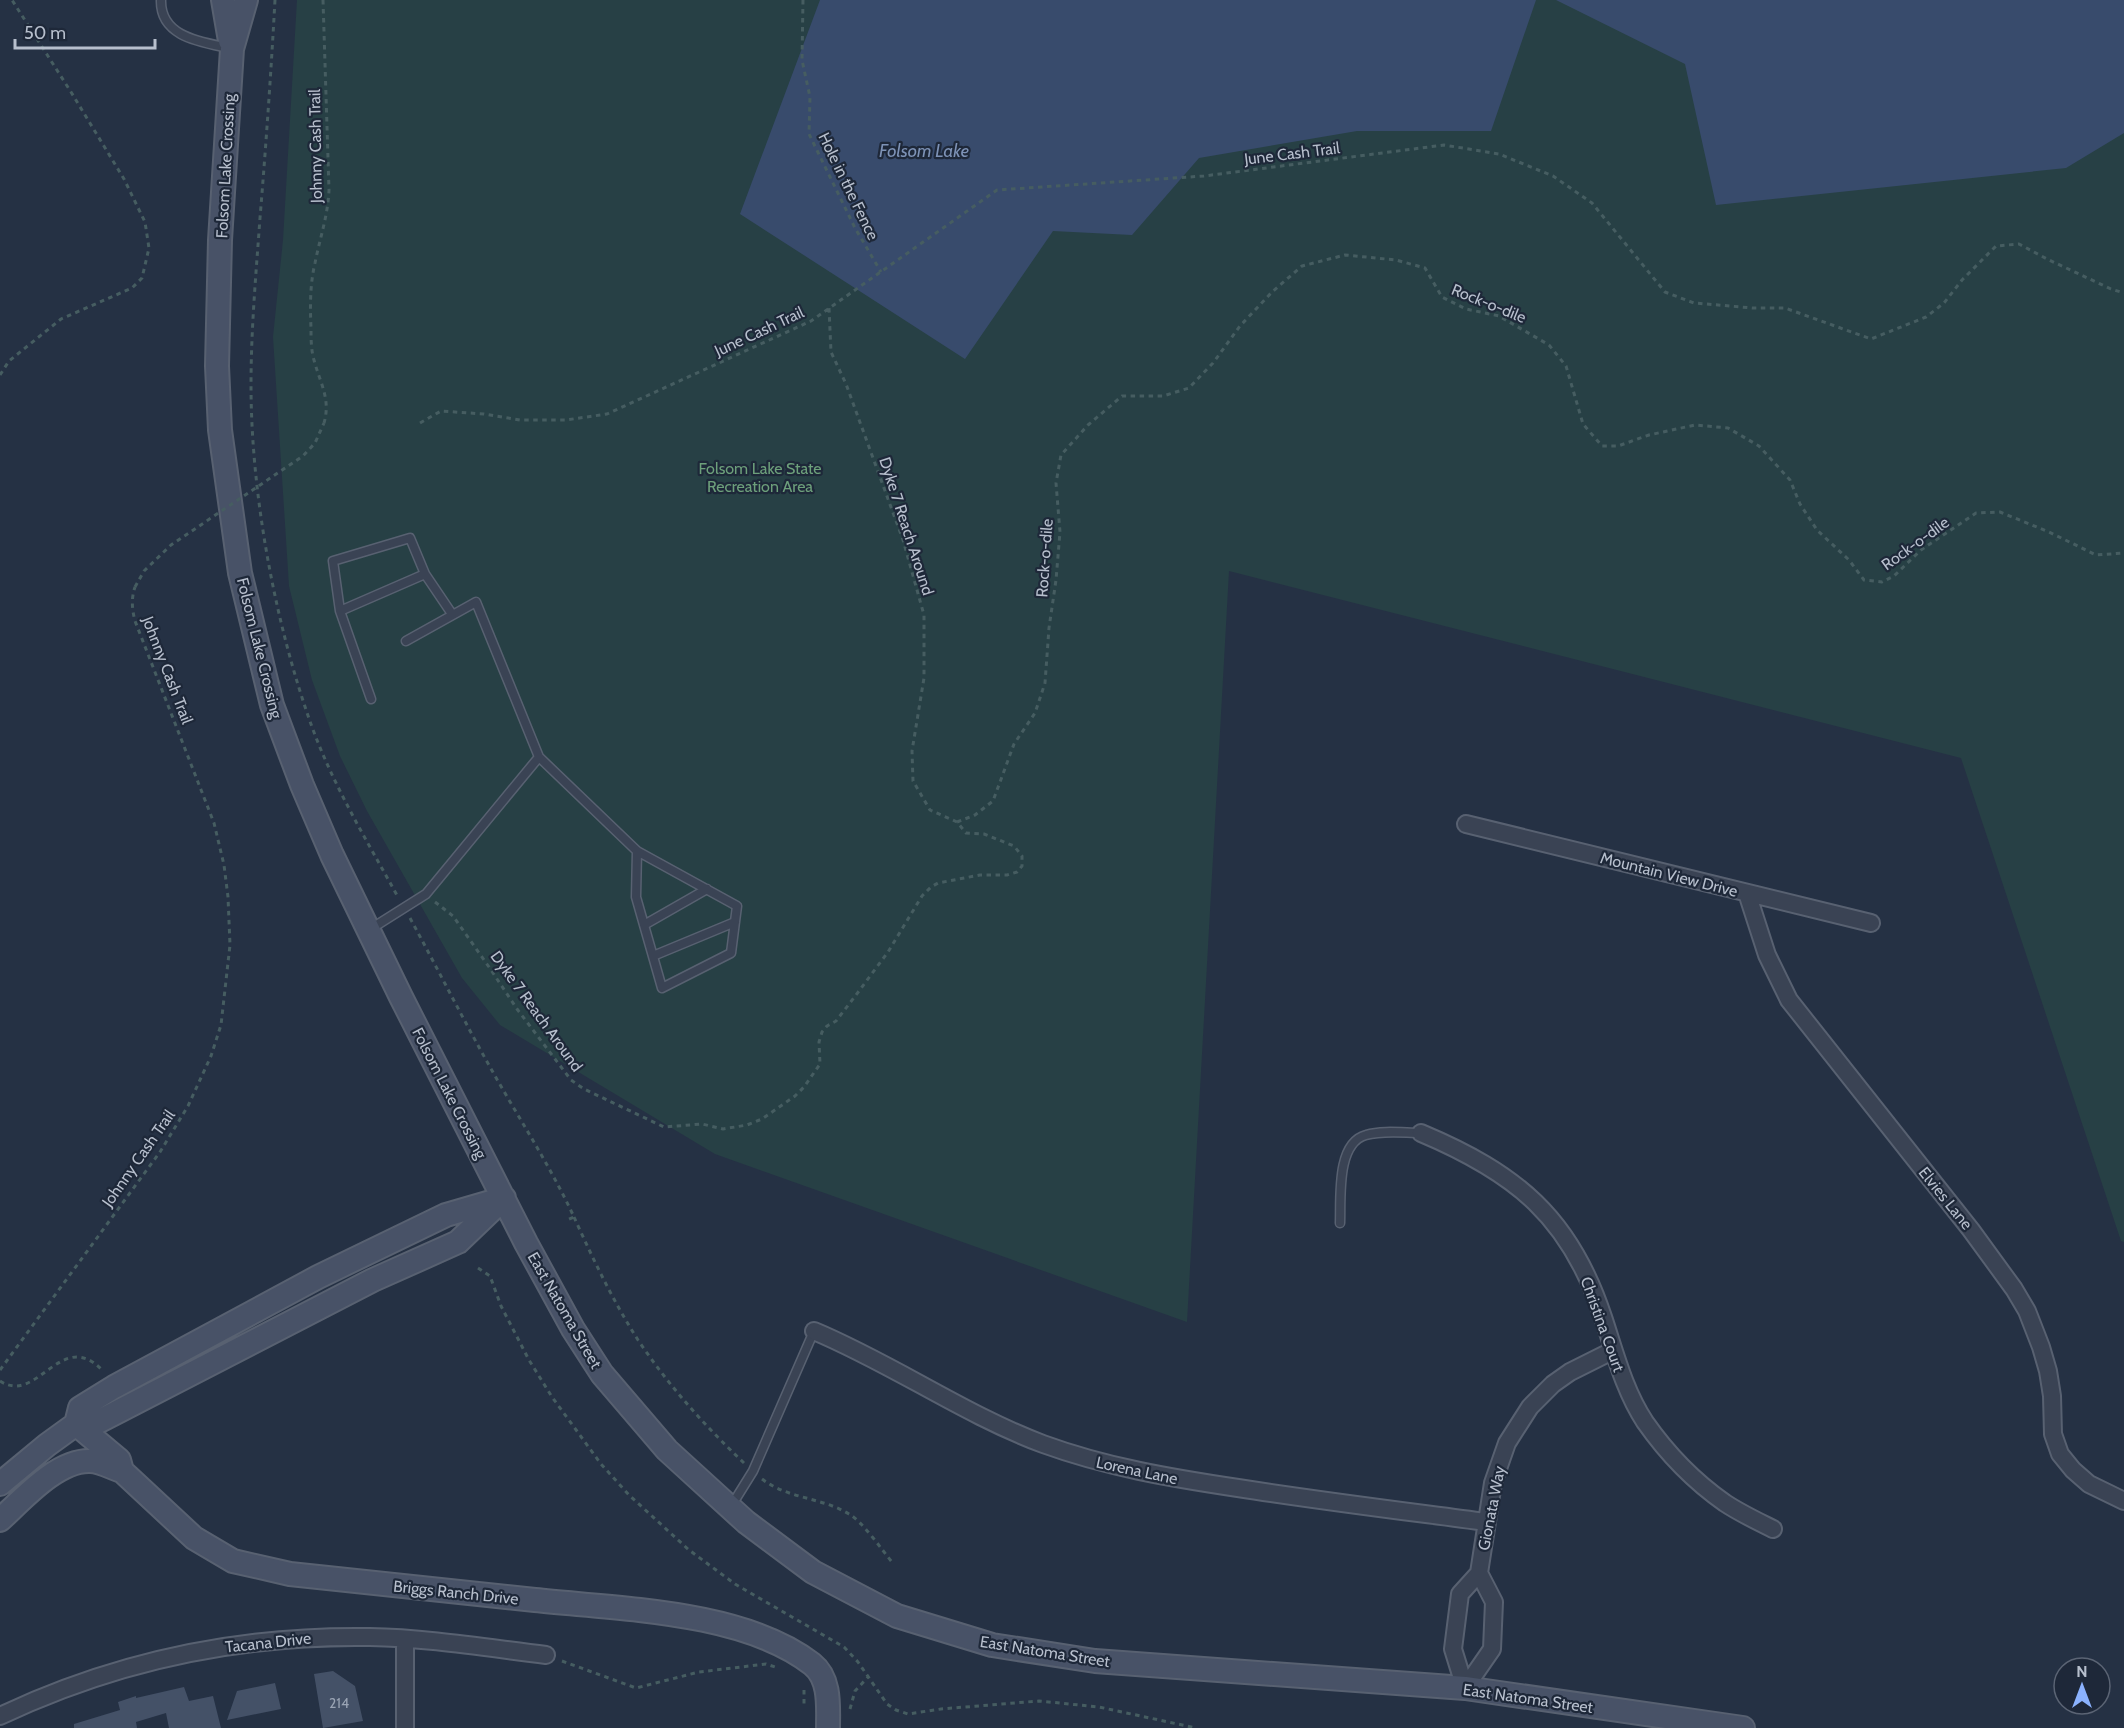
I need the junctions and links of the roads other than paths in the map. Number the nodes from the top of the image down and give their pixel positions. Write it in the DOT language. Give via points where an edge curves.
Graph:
graph roads {
  1 [pos="161,0"];
  2 [pos="223,0"];
  3 [pos="246,0"];
  4 [pos="232,49"];
  5 [pos="425,574"];
  6 [pos="340,610"];
  7 [pos="452,614"];
  8 [pos="406,641"];
  9 [pos="371,699"];
  10 [pos="539,757"];
  11 [pos="1466,824"];
  12 [pos="637,851"];
  13 [pos="707,889"];
  14 [pos="1747,893"];
  15 [pos="735,922"];
  16 [pos="1871,923"];
  17 [pos="644,925"];
  18 [pos="369,930"];
  19 [pos="653,956"];
  20 [pos="1421,1134"];
  21 [pos="504,1198"];
  22 [pos="1340,1222"];
  23 [pos="814,1331"];
  24 [pos="1612,1351"];
  25 [pos="76,1424"];
  26 [pos="122,1471"];
  27 [pos="0,1484"];
  28 [pos="2124,1501"];
  29 [pos="730,1508"];
  30 [pos="0,1520"];
  31 [pos="1486,1521"];
  32 [pos="1773,1529"];
  33 [pos="1479,1573"];
  34 [pos="405,1639"];
  35 [pos="546,1655"];
  36 [pos="1465,1688"];
  37 [pos="0,1716"];
  38 [pos="405,1728"];
  39 [pos="828,1728"];
  40 [pos="1743,1728"];
  1 -- 4 [label="lane" via="167,23 178,34"];
  2 -- 4 [label="main road, Folsom Lake Crossing"];
  3 -- 4 [label="main road, Folsom Lake Crossing"];
  4 -- 18 [label="main road, Folsom Lake Crossing" via="217,366 220,430 240,573 272,705 306,795"];
  5 -- 6 [label="lane"];
  5 -- 6 [label="lane" via="410,538 333,561"];
  5 -- 7 [label="lane"];
  6 -- 9 [label="lane"];
  7 -- 8 [label="lane"];
  7 -- 10 [label="lane" via="476,602"];
  10 -- 12 [label="lane"];
  10 -- 18 [label="lane" via="426,894"];
  11 -- 14 [label="street, Mountain View Drive"];
  12 -- 13 [label="lane"];
  12 -- 17 [label="lane" via="636,897"];
  13 -- 15 [label="lane" via="737,906"];
  13 -- 17 [label="lane"];
  14 -- 16 [label="street, Mountain View Drive"];
  14 -- 28 [label="street, Elvies Lane" via="1767,955 1789,1000 1971,1230 2027,1311 2048,1371 2053,1434 2060,1454 2089,1484"];
  15 -- 19 [label="lane"];
  15 -- 19 [label="lane" via="731,953 662,988"];
  17 -- 19 [label="lane"];
  18 -- 21 [label="main road, Folsom Lake Crossing"];
  20 -- 22 [label="lane" via="1377,1132 1364,1135 1349,1146 1344,1159"];
  20 -- 24 [label="street, Christina Court" via="1488,1165 1518,1185 1542,1208 1579,1260 1603,1317"];
  21 -- 25 [label="main road" via="458,1242 363,1285 92,1425"];
  21 -- 25 [label="main road" via="446,1215 318,1277 114,1387 80,1408"];
  21 -- 29 [label="main road, East Natoma Street" via="602,1374 667,1450"];
  23 -- 29 [label="lane" via="753,1471"];
  23 -- 31 [label="street, Lorena Lane" via="855,1348 993,1422 1094,1461 1154,1475 1322,1501"];
  24 -- 31 [label="street, Gionata Way" via="1553,1384 1523,1415 1499,1462"];
  24 -- 32 [label="street, Christina Court" via="1645,1422 1667,1450 1725,1503"];
  25 -- 26 [label="main road, Briggs Ranch Drive" via="119,1460"];
  25 -- 27 [label="main road"];
  26 -- 30 [label="main road" via="94,1461 66,1466"];
  26 -- 39 [label="main road, Briggs Ranch Drive" via="194,1538 233,1561 290,1574 680,1616 745,1630 775,1642 813,1665 824,1678"];
  29 -- 36 [label="main road, East Natoma Street" via="824,1578 897,1616 992,1645 1095,1661"];
  31 -- 33 [label="street, Gionata Way"];
  33 -- 36 [label="street, Gionata Way" via="1460,1594 1453,1649"];
  33 -- 36 [label="street, Gionata Way" via="1494,1602 1492,1649"];
  34 -- 35 [label="street, Tacana Drive"];
  34 -- 37 [label="street, Tacana Drive" via="316,1637 205,1649 97,1677"];
  34 -- 38 [label="street"];
  36 -- 40 [label="main road, East Natoma Street"];
}
